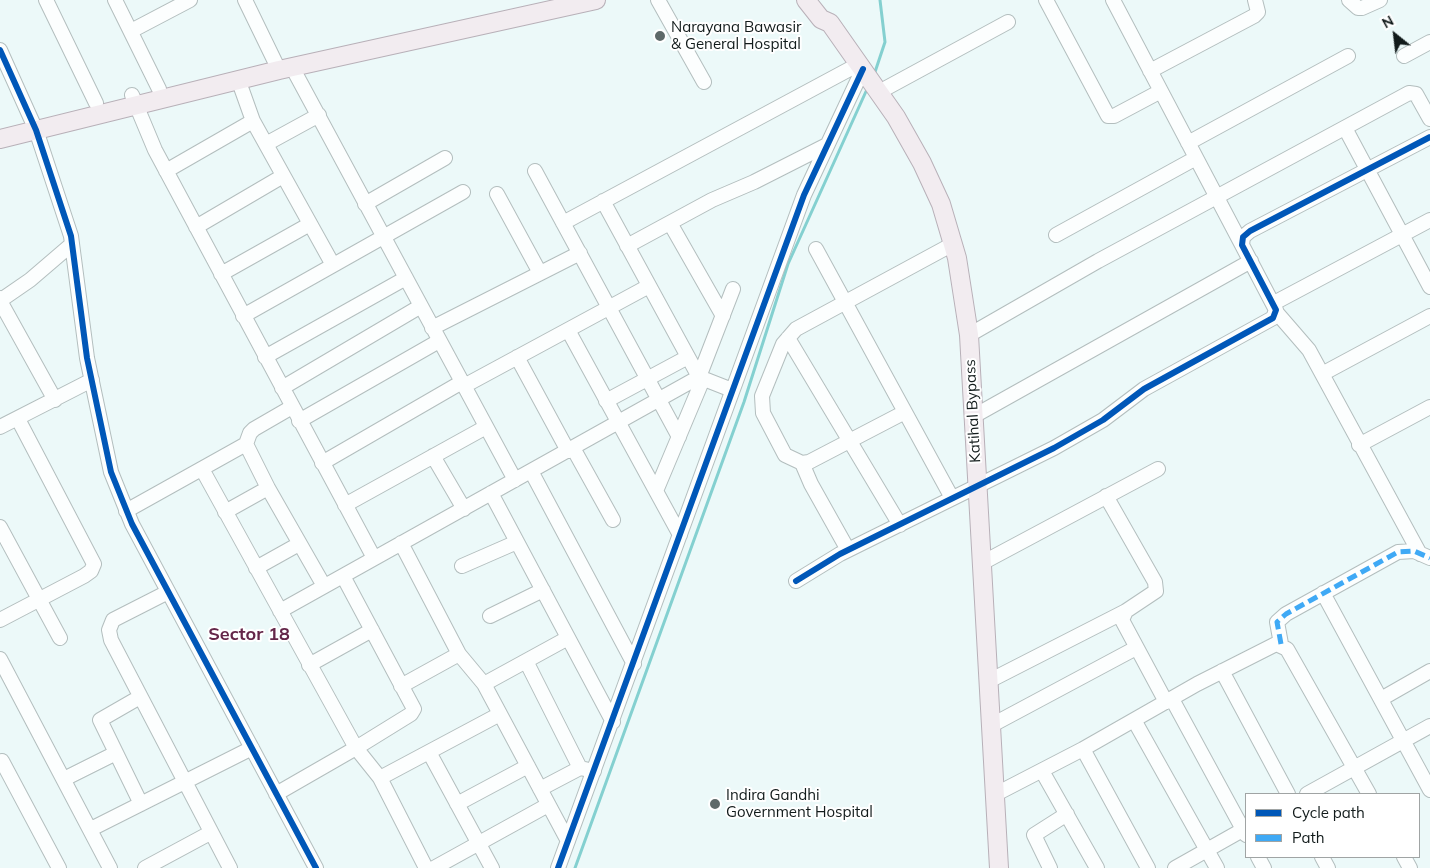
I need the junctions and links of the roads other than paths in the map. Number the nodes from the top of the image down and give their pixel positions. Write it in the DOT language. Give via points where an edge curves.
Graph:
graph roads {
  1 [pos="46,0"];
  2 [pos="115,0"];
  3 [pos="190,0"];
  4 [pos="245,0"];
  5 [pos="544,0"];
  6 [pos="596,0"];
  7 [pos="658,0"];
  8 [pos="806,0"];
  9 [pos="819,0"];
  10 [pos="1046,0"];
  11 [pos="1113,0"];
  12 [pos="1255,0"];
  13 [pos="1349,0"];
  14 [pos="1380,0"];
  15 [pos="1008,22"];
  16 [pos="830,23"];
  17 [pos="131,31"];
  18 [pos="1430,42"];
  19 [pos="0,50"];
  20 [pos="1348,56"];
  21 [pos="1404,56"];
  22 [pos="282,65"];
  23 [pos="862,68"];
  24 [pos="1150,71"];
  25 [pos="238,79"];
  26 [pos="704,82"];
  27 [pos="159,89"];
  28 [pos="877,90"];
  29 [pos="1161,91"];
  30 [pos="134,101"];
  31 [pos="96,103"];
  32 [pos="319,115"];
  33 [pos="1430,119"];
  34 [pos="253,121"];
  35 [pos="34,125"];
  36 [pos="0,128"];
  37 [pos="1344,128"];
  38 [pos="1430,137"];
  39 [pos="0,139"];
  40 [pos="1188,142"];
  41 [pos="266,144"];
  42 [pos="825,146"];
  43 [pos="445,158"];
  44 [pos="1196,158"];
  45 [pos="1367,170"];
  46 [pos="166,171"];
  47 [pos="536,171"];
  48 [pos="283,176"];
  49 [pos="463,192"];
  50 [pos="497,194"];
  51 [pos="1217,197"];
  52 [pos="603,201"];
  53 [pos="366,204"];
  54 [pos="1430,220"];
  55 [pos="563,223"];
  56 [pos="670,223"];
  57 [pos="310,224"];
  58 [pos="196,227"];
  59 [pos="1403,234"];
  60 [pos="1056,235"];
  61 [pos="383,236"];
  62 [pos="72,244"];
  63 [pos="953,244"];
  64 [pos="1242,245"];
  65 [pos="628,246"];
  66 [pos="816,249"];
  67 [pos="580,253"];
  68 [pos="1251,261"];
  69 [pos="333,265"];
  70 [pos="220,274"];
  71 [pos="540,274"];
  72 [pos="406,278"];
  73 [pos="649,286"];
  74 [pos="1430,287"];
  75 [pos="733,289"];
  76 [pos="0,299"];
  77 [pos="846,302"];
  78 [pos="421,306"];
  79 [pos="609,308"];
  80 [pos="1275,308"];
  81 [pos="243,316"];
  82 [pos="722,316"];
  83 [pos="1430,316"];
  84 [pos="432,328"];
  85 [pos="568,330"];
  86 [pos="969,335"];
  87 [pos="788,338"];
  88 [pos="439,341"];
  89 [pos="265,357"];
  90 [pos="517,357"];
  91 [pos="688,357"];
  92 [pos="1322,374"];
  93 [pos="701,378"];
  94 [pos="647,379"];
  95 [pos="92,380"];
  96 [pos="463,384"];
  97 [pos="282,388"];
  98 [pos="732,390"];
  99 [pos="55,400"];
  100 [pos="659,400"];
  101 [pos="606,401"];
  102 [pos="292,407"];
  103 [pos="1430,407"];
  104 [pos="905,412"];
  105 [pos="974,416"];
  106 [pos="18,419"];
  107 [pos="299,421"];
  108 [pos="617,423"];
  109 [pos="486,427"];
  110 [pos="0,428"];
  111 [pos="678,437"];
  112 [pos="851,440"];
  113 [pos="246,444"];
  114 [pos="1359,445"];
  115 [pos="570,449"];
  116 [pos="433,456"];
  117 [pos="322,463"];
  118 [pos="802,463"];
  119 [pos="1158,468"];
  120 [pos="202,469"];
  121 [pos="532,471"];
  122 [pos="515,480"];
  123 [pos="978,486"];
  124 [pos="268,488"];
  125 [pos="656,491"];
  126 [pos="491,493"];
  127 [pos="1106,496"];
  128 [pos="952,498"];
  129 [pos="345,505"];
  130 [pos="464,509"];
  131 [pos="126,511"];
  132 [pos="225,512"];
  133 [pos="614,520"];
  134 [pos="900,525"];
  135 [pos="0,527"];
  136 [pos="680,535"];
  137 [pos="517,542"];
  138 [pos="401,543"];
  139 [pos="299,544"];
  140 [pos="848,550"];
  141 [pos="1425,556"];
  142 [pos="374,558"];
  143 [pos="982,563"];
  144 [pos="462,566"];
  145 [pos="256,568"];
  146 [pos="343,576"];
  147 [pos="796,580"];
  148 [pos="324,586"];
  149 [pos="543,590"];
  150 [pos="168,592"];
  151 [pos="1323,593"];
  152 [pos="38,599"];
  153 [pos="280,611"];
  154 [pos="1126,611"];
  155 [pos="490,616"];
  156 [pos="0,620"];
  157 [pos="372,630"];
  158 [pos="60,638"];
  159 [pos="568,638"];
  160 [pos="1281,644"];
  161 [pos="1136,648"];
  162 [pos="459,654"];
  163 [pos="0,659"];
  164 [pos="526,661"];
  165 [pos="634,664"];
  166 [pos="308,665"];
  167 [pos="1222,671"];
  168 [pos="1430,671"];
  169 [pos="989,681"];
  170 [pos="484,684"];
  171 [pos="401,686"];
  172 [pos="140,696"];
  173 [pos="1380,699"];
  174 [pos="1169,700"];
  175 [pos="500,714"];
  176 [pos="1134,720"];
  177 [pos="612,722"];
  178 [pos="992,725"];
  179 [pos="1430,726"];
  180 [pos="1403,741"];
  181 [pos="252,748"];
  182 [pos="356,748"];
  183 [pos="1083,748"];
  184 [pos="429,752"];
  185 [pos="116,753"];
  186 [pos="2,761"];
  187 [pos="528,766"];
  188 [pos="580,768"];
  189 [pos="1354,768"];
  190 [pos="594,771"];
  191 [pos="1042,771"];
  192 [pos="380,778"];
  193 [pos="64,779"];
  194 [pos="184,784"];
  195 [pos="540,789"];
  196 [pos="1430,790"];
  197 [pos="1287,793"];
  198 [pos="1309,793"];
  199 [pos="1368,793"];
  200 [pos="276,794"];
  201 [pos="996,794"];
  202 [pos="141,804"];
  203 [pos="457,804"];
  204 [pos="548,805"];
  205 [pos="1066,814"];
  206 [pos="91,829"];
  207 [pos="1245,831"];
  208 [pos="210,833"];
  209 [pos="568,841"];
  210 [pos="479,843"];
  211 [pos="1208,850"];
  212 [pos="59,868"];
  213 [pos="110,868"];
  214 [pos="145,868"];
  215 [pos="230,868"];
  216 [pos="316,868"];
  217 [pos="426,868"];
  218 [pos="434,868"];
  219 [pos="492,868"];
  220 [pos="558,868"];
  221 [pos="999,868"];
  222 [pos="1050,868"];
  223 [pos="1098,868"];
  224 [pos="1148,868"];
  225 [pos="1175,868"];
  226 [pos="1217,868"];
  1 -- 31 [label="street"];
  2 -- 17 [label="street"];
  3 -- 17 [label="street"];
  4 -- 22 [label="street"];
  5 -- 22 [label="main road"];
  6 -- 22 [label="main road"];
  7 -- 26 [label="street"];
  8 -- 16 [label="main road, Katihal Bypass" via="821,19"];
  9 -- 16 [label="main road"];
  10 -- 29 [label="street" via="1108,116 1114,116"];
  11 -- 24 [label="street"];
  12 -- 24 [label="street" via="1258,12 1254,16"];
  13 -- 14 [label="street" via="1358,8"];
  15 -- 28 [label="street"];
  16 -- 23 [label="main road, Katihal Bypass"];
  17 -- 27 [label="street"];
  18 -- 21 [label="street"];
  19 -- 35 [label="street"];
  20 -- 40 [label="street"];
  22 -- 25 [label="main road"];
  22 -- 27 [label="main road"];
  22 -- 32 [label="street"];
  23 -- 28 [label="main road, Katihal Bypass"];
  23 -- 42 [label="street"];
  23 -- 52 [label="street"];
  24 -- 29 [label="street"];
  25 -- 30 [label="main road"];
  25 -- 34 [label="street"];
  27 -- 30 [label="main road"];
  28 -- 63 [label="main road, Katihal Bypass" via="922,163 941,204"];
  29 -- 40 [label="street"];
  30 -- 31 [label="main road"];
  30 -- 35 [label="main road"];
  30 -- 46 [label="street"];
  31 -- 35 [label="main road"];
  32 -- 41 [label="street"];
  32 -- 53 [label="street"];
  33 -- 37 [label="street" via="1417,96 1411,92"];
  34 -- 41 [label="street"];
  34 -- 46 [label="street"];
  35 -- 36 [label="main road"];
  35 -- 39 [label="main road"];
  35 -- 62 [label="street"];
  37 -- 45 [label="street"];
  37 -- 51 [label="street"];
  38 -- 45 [label="street"];
  40 -- 44 [label="street"];
  41 -- 48 [label="street"];
  42 -- 56 [label="street"];
  42 -- 98 [label="street"];
  43 -- 53 [label="street"];
  44 -- 51 [label="street"];
  44 -- 60 [label="street"];
  45 -- 59 [label="street"];
  45 -- 64 [label="street" via="1250,231 1243,237"];
  46 -- 58 [label="street"];
  47 -- 55 [label="street"];
  48 -- 57 [label="street"];
  48 -- 58 [label="street"];
  49 -- 61 [label="street"];
  50 -- 71 [label="street"];
  51 -- 64 [label="street"];
  51 -- 86 [label="street"];
  52 -- 55 [label="street"];
  52 -- 65 [label="street"];
  53 -- 61 [label="street"];
  54 -- 59 [label="street"];
  55 -- 67 [label="street"];
  56 -- 65 [label="street"];
  56 -- 82 [label="street"];
  57 -- 69 [label="street"];
  57 -- 70 [label="street"];
  58 -- 70 [label="street"];
  59 -- 74 [label="street"];
  59 -- 80 [label="street"];
  61 -- 69 [label="street"];
  61 -- 72 [label="street"];
  62 -- 76 [label="street" via="30,280"];
  62 -- 95 [label="street"];
  63 -- 77 [label="street"];
  63 -- 86 [label="main road, Katihal Bypass"];
  64 -- 68 [label="street"];
  65 -- 73 [label="street"];
  66 -- 77 [label="street"];
  67 -- 71 [label="street"];
  67 -- 79 [label="street"];
  68 -- 80 [label="street"];
  68 -- 105 [label="street"];
  69 -- 81 [label="street"];
  70 -- 81 [label="street"];
  71 -- 84 [label="street"];
  72 -- 78 [label="street"];
  72 -- 89 [label="street"];
  73 -- 79 [label="street"];
  73 -- 91 [label="street"];
  75 -- 82 [label="street"];
  76 -- 99 [label="street"];
  77 -- 87 [label="street" via="796,329"];
  77 -- 104 [label="street"];
  78 -- 84 [label="street"];
  78 -- 97 [label="street"];
  79 -- 85 [label="street"];
  79 -- 94 [label="street"];
  80 -- 92 [label="street" via="1302,341"];
  80 -- 123 [label="street" via="1257,328 1144,389 1070,440"];
  81 -- 89 [label="street"];
  82 -- 93 [label="street"];
  83 -- 92 [label="street"];
  84 -- 88 [label="street"];
  85 -- 90 [label="street"];
  85 -- 101 [label="street"];
  86 -- 105 [label="main road, Katihal Bypass"];
  87 -- 112 [label="street"];
  87 -- 118 [label="street" via="765,387 762,405 785,455"];
  88 -- 96 [label="street"];
  88 -- 107 [label="street"];
  89 -- 97 [label="street"];
  90 -- 96 [label="street"];
  90 -- 115 [label="street"];
  91 -- 93 [label="street"];
  91 -- 94 [label="street"];
  92 -- 114 [label="street"];
  93 -- 98 [label="street"];
  93 -- 100 [label="street"];
  93 -- 111 [label="street"];
  94 -- 100 [label="street"];
  94 -- 101 [label="street"];
  95 -- 99 [label="street"];
  95 -- 131 [label="street" via="111,472"];
  96 -- 109 [label="street"];
  96 -- 117 [label="street"];
  97 -- 102 [label="street"];
  98 -- 136 [label="street"];
  99 -- 106 [label="street"];
  100 -- 108 [label="street"];
  100 -- 111 [label="street"];
  101 -- 108 [label="street"];
  102 -- 107 [label="street"];
  102 -- 113 [label="street" via="254,429"];
  103 -- 114 [label="street"];
  104 -- 112 [label="street"];
  104 -- 128 [label="street"];
  105 -- 123 [label="main road, Katihal Bypass"];
  106 -- 110 [label="street"];
  106 -- 152 [label="street" via="94,564 84,576"];
  107 -- 117 [label="street"];
  108 -- 115 [label="street"];
  108 -- 125 [label="street"];
  109 -- 116 [label="street"];
  109 -- 122 [label="street"];
  111 -- 125 [label="street"];
  112 -- 118 [label="street"];
  112 -- 134 [label="street"];
  113 -- 120 [label="street"];
  113 -- 124 [label="street"];
  114 -- 141 [label="street"];
  115 -- 121 [label="street"];
  115 -- 133 [label="street"];
  116 -- 129 [label="street"];
  116 -- 130 [label="street"];
  117 -- 129 [label="street"];
  118 -- 140 [label="street"];
  119 -- 127 [label="street"];
  120 -- 131 [label="street"];
  120 -- 132 [label="street"];
  121 -- 122 [label="street"];
  121 -- 165 [label="street"];
  122 -- 126 [label="street"];
  123 -- 128 [label="street"];
  123 -- 143 [label="main road, Katihal Bypass"];
  124 -- 132 [label="street"];
  124 -- 139 [label="street"];
  125 -- 136 [label="street"];
  126 -- 130 [label="street"];
  126 -- 137 [label="street"];
  127 -- 143 [label="street"];
  127 -- 154 [label="street" via="1156,586 1154,592"];
  128 -- 134 [label="street"];
  129 -- 142 [label="street"];
  130 -- 138 [label="street"];
  131 -- 150 [label="street"];
  132 -- 145 [label="street"];
  134 -- 140 [label="street"];
  135 -- 152 [label="street"];
  136 -- 165 [label="street"];
  137 -- 144 [label="street"];
  137 -- 149 [label="street"];
  138 -- 142 [label="street"];
  138 -- 162 [label="street"];
  139 -- 145 [label="street"];
  139 -- 148 [label="street"];
  140 -- 147 [label="street"];
  141 -- 151 [label="street" via="1408,550 1398,552"];
  142 -- 146 [label="street"];
  143 -- 169 [label="main road, Katihal Bypass"];
  145 -- 153 [label="street"];
  146 -- 148 [label="street"];
  146 -- 157 [label="street"];
  148 -- 153 [label="street"];
  149 -- 155 [label="street"];
  149 -- 159 [label="street"];
  150 -- 172 [label="street" via="113,620 109,630 110,640"];
  150 -- 181 [label="street"];
  151 -- 160 [label="street" via="1280,618 1277,626"];
  151 -- 173 [label="street"];
  152 -- 156 [label="street"];
  152 -- 158 [label="street"];
  153 -- 166 [label="street"];
  154 -- 161 [label="street" via="1122,620"];
  154 -- 169 [label="street"];
  157 -- 166 [label="street"];
  157 -- 171 [label="street"];
  159 -- 164 [label="street"];
  159 -- 177 [label="street"];
  160 -- 167 [label="street" via="1272,645"];
  160 -- 189 [label="street" via="1287,649"];
  161 -- 174 [label="street"];
  161 -- 178 [label="street"];
  162 -- 170 [label="street"];
  162 -- 171 [label="street"];
  163 -- 193 [label="street"];
  164 -- 170 [label="street"];
  164 -- 188 [label="street"];
  165 -- 177 [label="street"];
  166 -- 182 [label="street"];
  167 -- 174 [label="street"];
  167 -- 197 [label="street"];
  168 -- 173 [label="street"];
  169 -- 178 [label="main road, Katihal Bypass"];
  170 -- 175 [label="street"];
  171 -- 182 [label="street" via="414,710"];
  172 -- 185 [label="street" via="100,720"];
  172 -- 194 [label="street"];
  173 -- 180 [label="street"];
  174 -- 176 [label="street"];
  174 -- 207 [label="street"];
  175 -- 184 [label="street"];
  175 -- 187 [label="street"];
  176 -- 183 [label="street"];
  176 -- 211 [label="street"];
  177 -- 190 [label="street"];
  178 -- 201 [label="main road, Katihal Bypass"];
  179 -- 180 [label="street"];
  180 -- 189 [label="street"];
  180 -- 196 [label="street"];
  181 -- 194 [label="street"];
  181 -- 200 [label="street"];
  182 -- 192 [label="street"];
  182 -- 200 [label="street"];
  183 -- 191 [label="street"];
  183 -- 224 [label="street"];
  184 -- 192 [label="street"];
  184 -- 203 [label="street"];
  185 -- 193 [label="street"];
  185 -- 202 [label="street"];
  186 -- 212 [label="street"];
  187 -- 195 [label="street"];
  187 -- 203 [label="street"];
  188 -- 190 [label="street"];
  188 -- 195 [label="street"];
  189 -- 198 [label="street"];
  189 -- 199 [label="street"];
  190 -- 209 [label="street"];
  191 -- 201 [label="street"];
  191 -- 205 [label="street"];
  192 -- 217 [label="street"];
  193 -- 206 [label="street"];
  194 -- 202 [label="street"];
  194 -- 208 [label="street"];
  195 -- 204 [label="street"];
  200 -- 216 [label="street"];
  201 -- 221 [label="main road, Katihal Bypass"];
  202 -- 206 [label="street"];
  203 -- 210 [label="street"];
  204 -- 209 [label="street"];
  204 -- 210 [label="street"];
  205 -- 222 [label="street" via="1034,835"];
  205 -- 223 [label="street"];
  206 -- 213 [label="street"];
  207 -- 211 [label="street"];
  208 -- 214 [label="street"];
  208 -- 215 [label="street"];
  209 -- 220 [label="street"];
  210 -- 218 [label="street"];
  210 -- 219 [label="street"];
  211 -- 225 [label="street"];
  211 -- 226 [label="street"];
}
